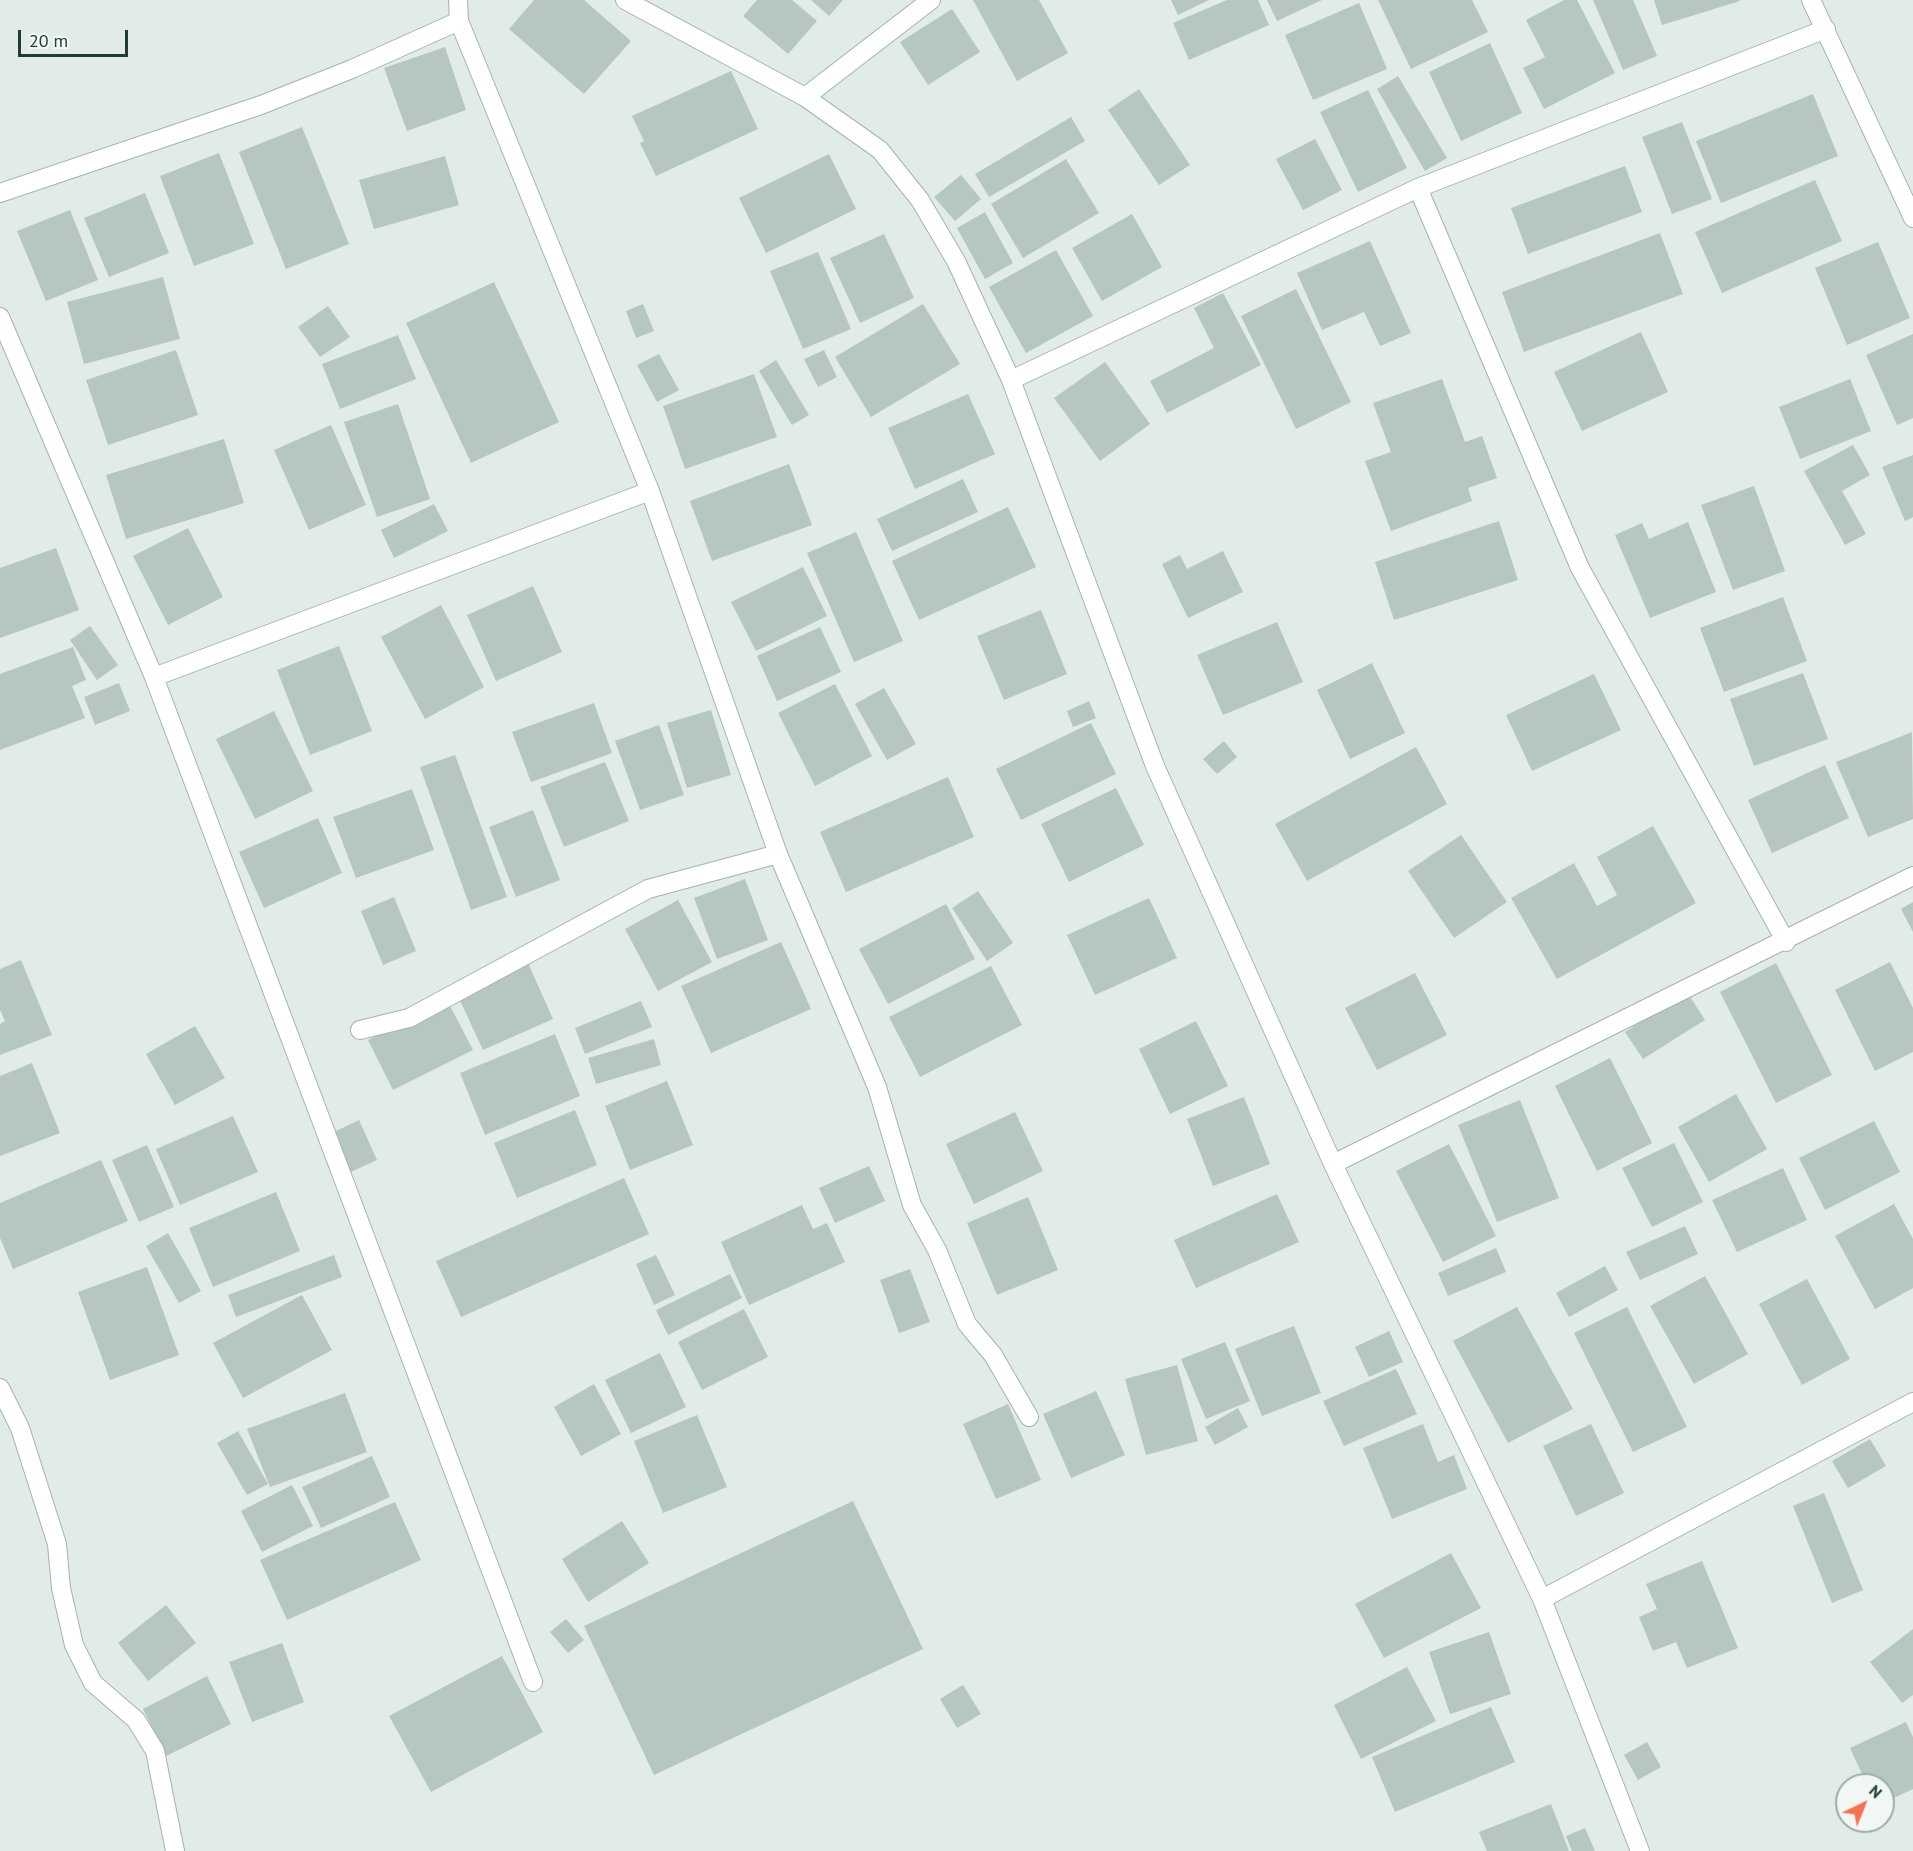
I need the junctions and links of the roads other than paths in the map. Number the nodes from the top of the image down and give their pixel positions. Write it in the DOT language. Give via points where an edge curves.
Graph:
graph roads {
  1 [pos="458,0"];
  2 [pos="625,0"];
  3 [pos="932,0"];
  4 [pos="1811,0"];
  5 [pos="459,21"];
  6 [pos="1826,29"];
  7 [pos="805,97"];
  8 [pos="1418,188"];
  9 [pos="0,193"];
  10 [pos="1913,218"];
  11 [pos="0,317"];
  12 [pos="1011,380"];
  13 [pos="650,491"];
  14 [pos="154,676"];
  15 [pos="778,854"];
  16 [pos="1913,876"];
  17 [pos="1786,942"];
  18 [pos="360,1030"];
  19 [pos="1333,1164"];
  20 [pos="0,1388"];
  21 [pos="1913,1402"];
  22 [pos="1029,1417"];
  23 [pos="1542,1599"];
  24 [pos="533,1682"];
  25 [pos="175,1851"];
  26 [pos="1640,1851"];
  1 -- 5 [label="street"];
  2 -- 7 [label="street"];
  3 -- 7 [label="street"];
  4 -- 6 [label="street"];
  5 -- 9 [label="street" via="261,105"];
  5 -- 13 [label="street"];
  6 -- 8 [label="street"];
  6 -- 10 [label="street"];
  7 -- 12 [label="street" via="880,150 920,200 956,261"];
  8 -- 12 [label="street"];
  8 -- 17 [label="street" via="1580,567"];
  11 -- 14 [label="street"];
  12 -- 19 [label="street" via="1155,766"];
  13 -- 14 [label="street"];
  13 -- 15 [label="street"];
  14 -- 24 [label="street"];
  15 -- 18 [label="street" via="648,889 409,1018"];
  15 -- 22 [label="street" via="877,1087 912,1206 937,1250 967,1324 993,1355"];
  16 -- 17 [label="street"];
  17 -- 19 [label="street"];
  19 -- 23 [label="street"];
  20 -- 25 [label="street" via="20,1428 57,1544 74,1645 93,1683 136,1720 155,1751"];
  21 -- 23 [label="street"];
  23 -- 26 [label="street"];
}
